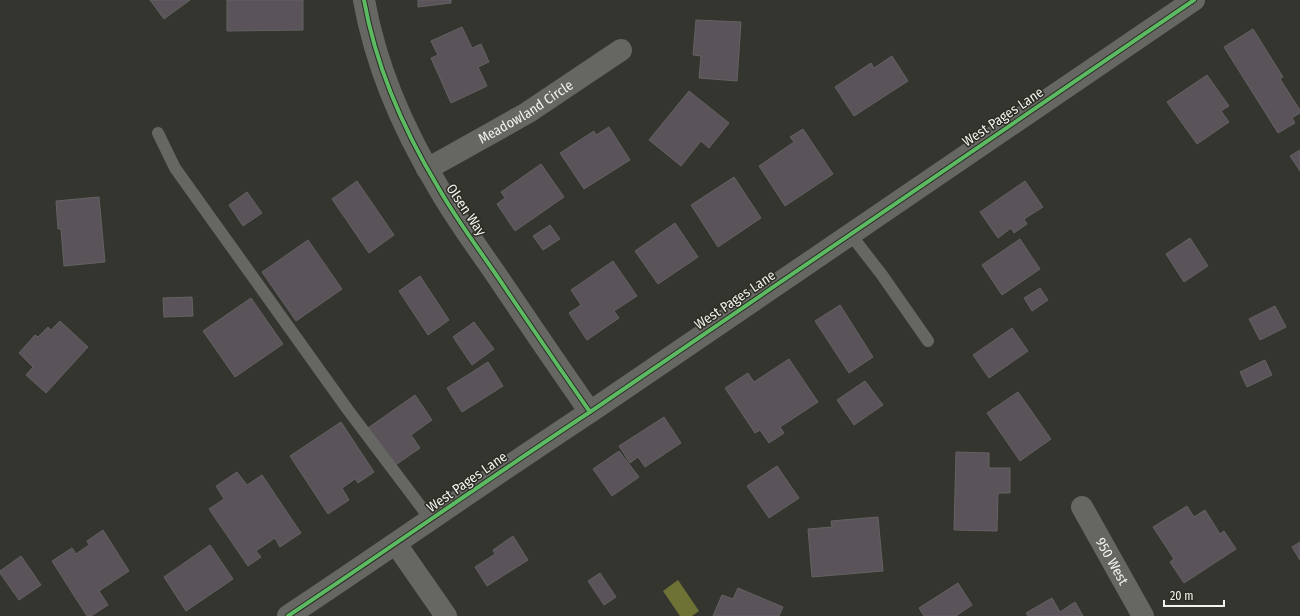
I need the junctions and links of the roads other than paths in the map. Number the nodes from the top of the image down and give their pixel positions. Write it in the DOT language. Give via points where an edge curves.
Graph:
graph roads {
  1 [pos="364,0"];
  2 [pos="1194,0"];
  3 [pos="621,50"];
  4 [pos="158,133"];
  5 [pos="427,170"];
  6 [pos="851,234"];
  7 [pos="928,341"];
  8 [pos="590,412"];
  9 [pos="1082,507"];
  10 [pos="431,520"];
  11 [pos="396,544"];
  12 [pos="288,616"];
  13 [pos="446,616"];
  14 [pos="1143,616"];
  1 -- 5 [label="street, Olsen Way" via="389,91"];
  2 -- 6 [label="street, West Pages Lane"];
  3 -- 5 [label="street, Meadowland Circle" via="527,113"];
  4 -- 10 [label="lane" via="175,168"];
  5 -- 8 [label="street, Olsen Way"];
  6 -- 7 [label="lane"];
  6 -- 8 [label="street, West Pages Lane"];
  8 -- 10 [label="street, West Pages Lane"];
  9 -- 14 [label="street, 950 West"];
  10 -- 11 [label="street, West Pages Lane"];
  11 -- 12 [label="street, West Pages Lane"];
  11 -- 13 [label="street"];
}
